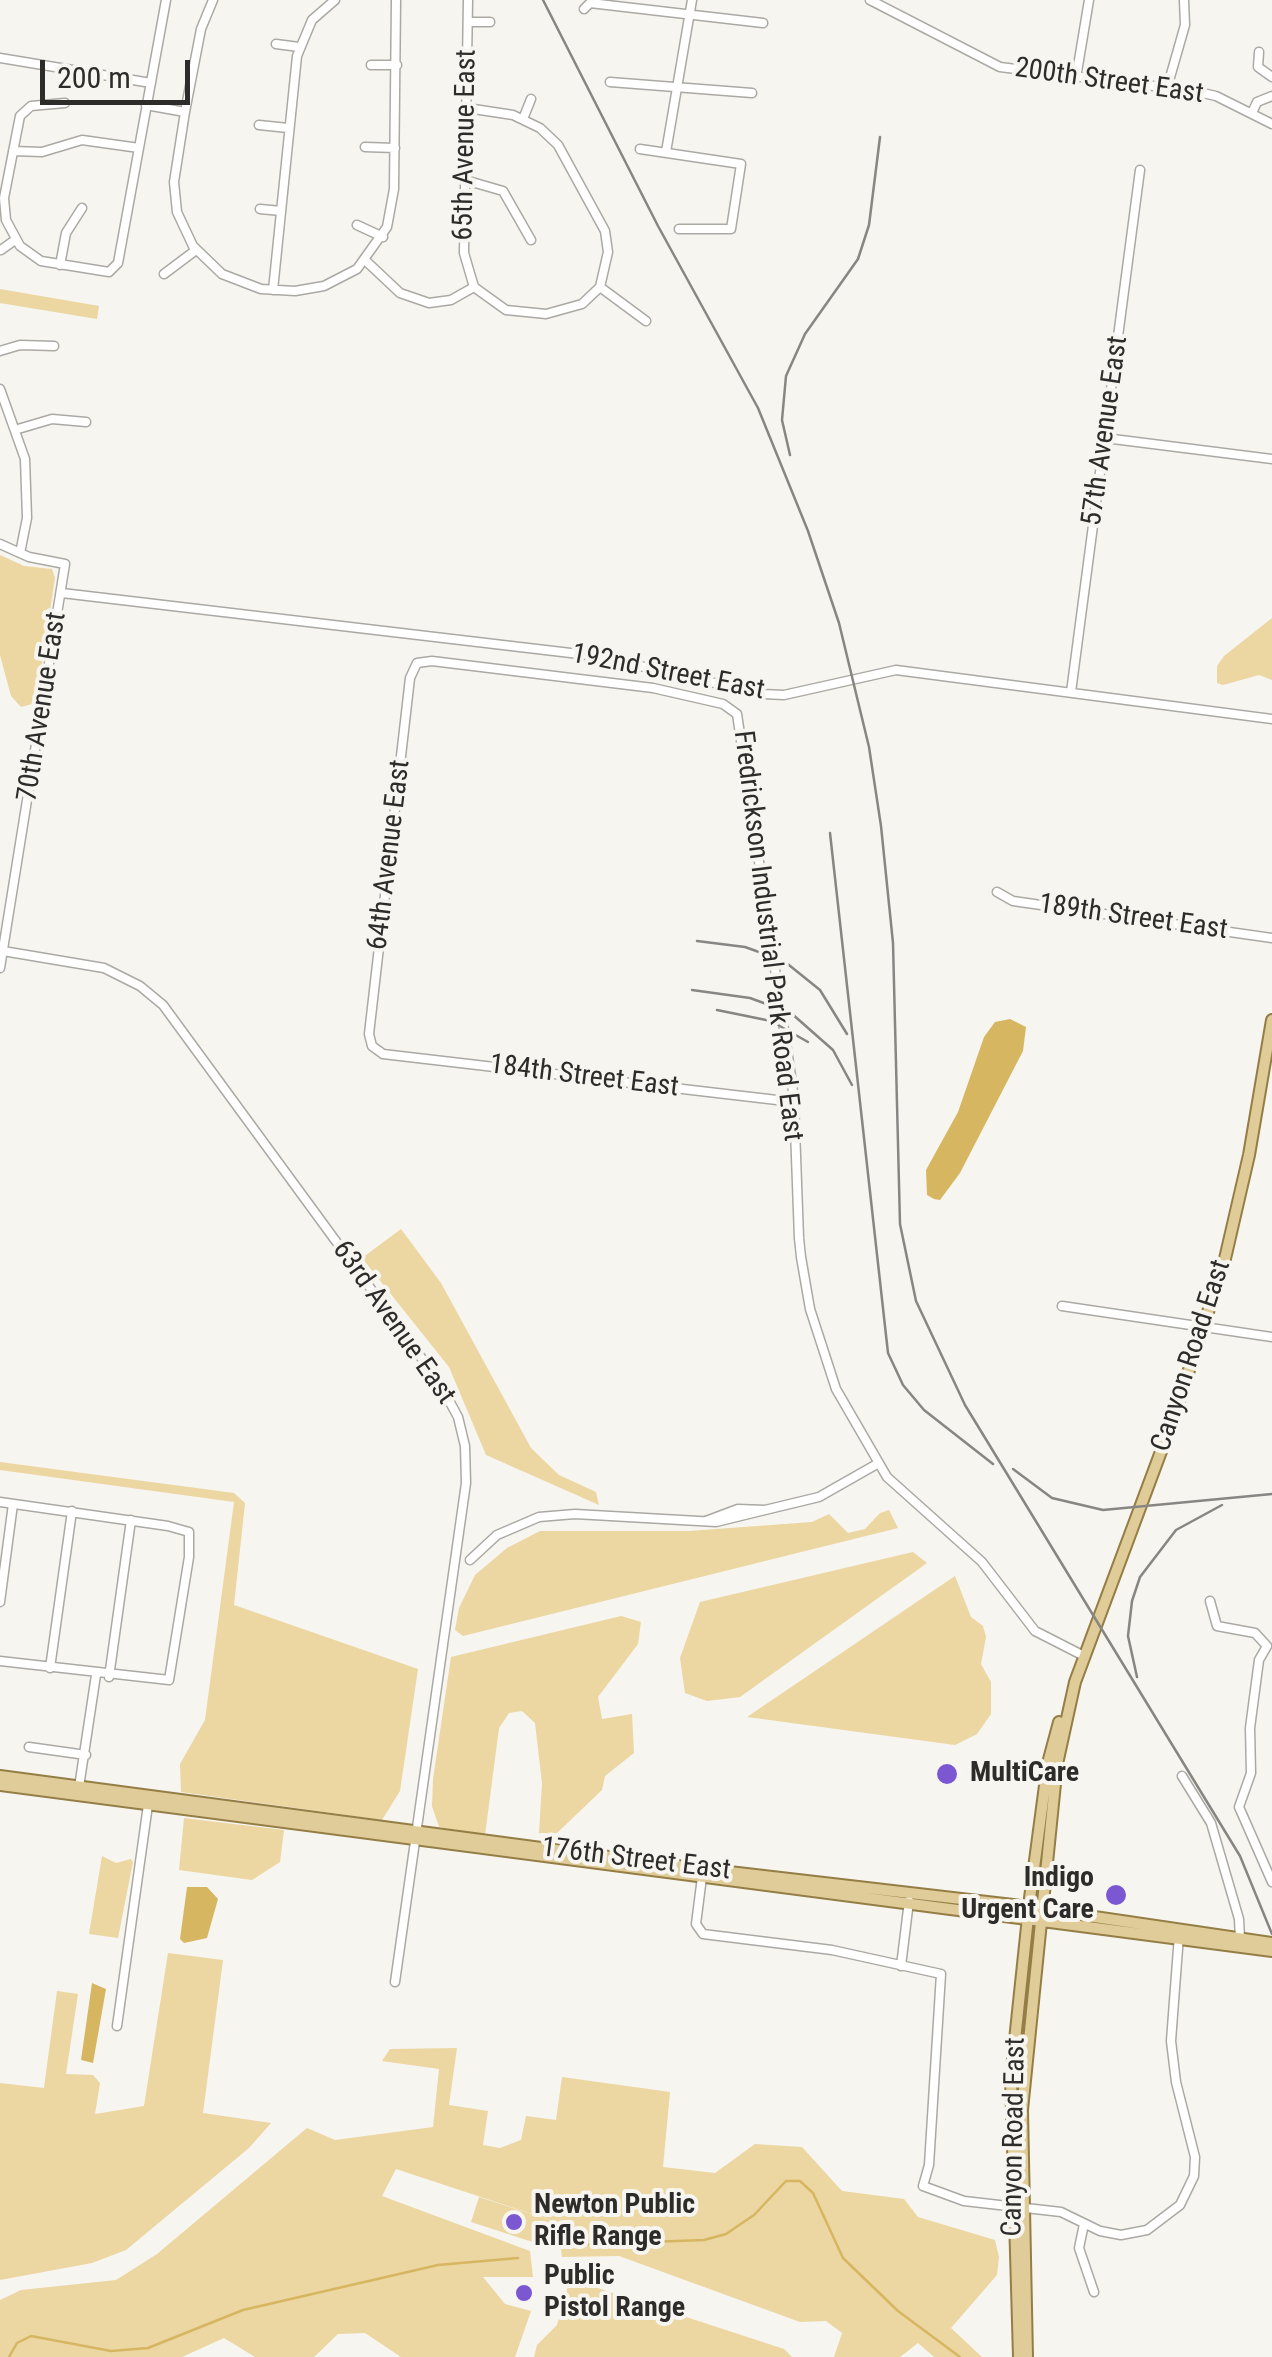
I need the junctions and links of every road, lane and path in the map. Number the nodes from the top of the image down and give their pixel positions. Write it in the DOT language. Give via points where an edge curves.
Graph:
graph roads {
  1 [pos="166,0"];
  2 [pos="213,0"];
  3 [pos="335,0"];
  4 [pos="396,0"];
  5 [pos="468,0"];
  6 [pos="692,0"];
  7 [pos="870,0"];
  8 [pos="1088,0"];
  9 [pos="1184,0"];
  10 [pos="587,4"];
  11 [pos="690,16"];
  12 [pos="468,22"];
  13 [pos="490,22"];
  14 [pos="763,23"];
  15 [pos="276,44"];
  16 [pos="300,47"];
  17 [pos="1259,52"];
  18 [pos="0,58"];
  19 [pos="371,65"];
  20 [pos="396,65"];
  21 [pos="1272,77"];
  22 [pos="1076,78"];
  23 [pos="151,82"];
  24 [pos="610,82"];
  25 [pos="678,86"];
  26 [pos="1167,88"];
  27 [pos="752,94"];
  28 [pos="1272,96"];
  29 [pos="530,99"];
  30 [pos="65,103"];
  31 [pos="146,105"];
  32 [pos="467,108"];
  33 [pos="185,112"];
  34 [pos="1252,113"];
  35 [pos="523,120"];
  36 [pos="1272,124"];
  37 [pos="259,125"];
  38 [pos="288,128"];
  39 [pos="365,147"];
  40 [pos="139,148"];
  41 [pos="395,148"];
  42 [pos="640,149"];
  43 [pos="13,151"];
  44 [pos="666,152"];
  45 [pos="1140,170"];
  46 [pos="465,180"];
  47 [pos="82,208"];
  48 [pos="260,209"];
  49 [pos="280,211"];
  50 [pos="357,225"];
  51 [pos="679,228"];
  52 [pos="382,237"];
  53 [pos="15,240"];
  54 [pos="532,240"];
  55 [pos="1,250"];
  56 [pos="196,250"];
  57 [pos="366,261"];
  58 [pos="60,265"];
  59 [pos="164,274"];
  60 [pos="474,288"];
  61 [pos="600,288"];
  62 [pos="273,290"];
  63 [pos="646,321"];
  64 [pos="54,346"];
  65 [pos="0,352"];
  66 [pos="0,389"];
  67 [pos="86,422"];
  68 [pos="18,429"];
  69 [pos="1105,438"];
  70 [pos="1272,459"];
  71 [pos="0,544"];
  72 [pos="20,554"];
  73 [pos="62,593"];
  74 [pos="417,663"];
  75 [pos="1071,692"];
  76 [pos="1272,720"];
  77 [pos="997,892"];
  78 [pos="1272,938"];
  79 [pos="3,952"];
  80 [pos="0,968"];
  81 [pos="1272,1020"];
  82 [pos="375,1048"];
  83 [pos="1259,1101"];
  84 [pos="794,1102"];
  85 [pos="1272,1103"];
  86 [pos="1062,1306"];
  87 [pos="1205,1326"];
  88 [pos="1272,1337"];
  89 [pos="877,1464"];
  90 [pos="0,1502"];
  91 [pos="13,1504"];
  92 [pos="72,1512"];
  93 [pos="130,1520"];
  94 [pos="470,1560"];
  95 [pos="1210,1601"];
  96 [pos="0,1602"];
  97 [pos="1270,1645"];
  98 [pos="1084,1656"];
  99 [pos="0,1661"];
  100 [pos="50,1668"];
  101 [pos="96,1675"];
  102 [pos="110,1676"];
  103 [pos="1075,1682"];
  104 [pos="29,1747"];
  105 [pos="86,1756"];
  106 [pos="0,1776"];
  107 [pos="1182,1776"];
  108 [pos="0,1785"];
  109 [pos="79,1787"];
  110 [pos="148,1805"];
  111 [pos="214,1805"];
  112 [pos="182,1810"];
  113 [pos="413,1836"];
  114 [pos="522,1846"];
  115 [pos="489,1850"];
  116 [pos="705,1874"];
  117 [pos="1272,1882"];
  118 [pos="910,1899"];
  119 [pos="1029,1907"];
  120 [pos="1044,1910"];
  121 [pos="1027,1922"];
  122 [pos="1042,1924"];
  123 [pos="1178,1935"];
  124 [pos="1240,1938"];
  125 [pos="1270,1947"];
  126 [pos="902,1966"];
  127 [pos="395,1982"];
  128 [pos="116,2026"];
  129 [pos="1017,2206"];
  130 [pos="1084,2224"];
  131 [pos="1094,2292"];
  132 [pos="1021,2355"];
  1 -- 23 [label="street"];
  2 -- 33 [label="street"];
  3 -- 16 [label="street" via="312,20"];
  4 -- 20 [label="street"];
  5 -- 12 [label="street, 65th Avenue East"];
  6 -- 11 [label="street"];
  7 -- 22 [label="street, 200th Street East" via="1000,68"];
  8 -- 22 [label="street"];
  9 -- 26 [label="street" via="1186,25"];
  10 -- 11 [label="street"];
  11 -- 14 [label="street"];
  11 -- 25 [label="street"];
  12 -- 13 [label="street"];
  12 -- 32 [label="street, 65th Avenue East"];
  15 -- 16 [label="street"];
  16 -- 38 [label="street"];
  17 -- 21 [label="street" via="1258,66"];
  18 -- 23 [label="street"];
  19 -- 20 [label="street"];
  20 -- 41 [label="street"];
  22 -- 26 [label="street, 200th Street East"];
  23 -- 31 [label="street"];
  24 -- 25 [label="street"];
  25 -- 27 [label="street"];
  25 -- 44 [label="street"];
  26 -- 34 [label="street, 200th Street East" via="1216,96"];
  28 -- 34 [label="street" via="1257,102"];
  29 -- 35 [label="street"];
  30 -- 43 [label="street" via="27,108"];
  31 -- 33 [label="street"];
  31 -- 40 [label="street"];
  32 -- 35 [label="street"];
  32 -- 46 [label="street, 65th Avenue East"];
  33 -- 56 [label="street" via="175,198"];
  34 -- 36 [label="street, 200th Street East"];
  35 -- 61 [label="street" via="558,145 605,231 608,262"];
  37 -- 38 [label="street"];
  38 -- 49 [label="street"];
  39 -- 41 [label="street"];
  40 -- 43 [label="street" via="82,140 42,152"];
  40 -- 58 [label="street" via="114,271"];
  41 -- 52 [label="street" via="392,209"];
  42 -- 44 [label="street"];
  43 -- 53 [label="street" via="4,207"];
  44 -- 51 [label="street" via="741,164 731,229"];
  45 -- 69 [label="street, 57th Avenue East"];
  46 -- 54 [label="street" via="503,191"];
  46 -- 60 [label="street, 65th Avenue East" via="464,253"];
  47 -- 58 [label="street" via="66,233"];
  48 -- 49 [label="street"];
  49 -- 62 [label="street"];
  50 -- 52 [label="street"];
  52 -- 57 [label="street"];
  53 -- 55 [label="street"];
  53 -- 58 [label="street" via="41,261"];
  56 -- 59 [label="street"];
  56 -- 62 [label="street" via="236,282"];
  57 -- 60 [label="street" via="415,300 443,302"];
  57 -- 62 [label="street" via="324,286"];
  60 -- 61 [label="street" via="506,310 546,314 582,304"];
  61 -- 63 [label="street"];
  64 -- 65 [label="street"];
  66 -- 68 [label="street"];
  67 -- 68 [label="street" via="52,419"];
  68 -- 72 [label="street" via="28,487"];
  69 -- 70 [label="street"];
  69 -- 75 [label="street, 57th Avenue East"];
  71 -- 72 [label="street"];
  72 -- 73 [label="street, 70th Avenue East" via="64,564"];
  73 -- 75 [label="street, 192nd Street East" via="596,656 763,694 896,670"];
  73 -- 79 [label="street, 70th Avenue East"];
  74 -- 82 [label="street, 64th Avenue East" via="410,678 369,1034"];
  74 -- 84 [label="street, Fredrickson Industrial Park Road East" via="653,688 732,709 741,724"];
  75 -- 76 [label="street, 192nd Street East"];
  77 -- 78 [label="street, 189th Street East" via="1013,901"];
  79 -- 80 [label="street, 70th Avenue East"];
  79 -- 113 [label="street, 63rd Avenue East" via="104,968 163,1005 454,1408 466,1483"];
  81 -- 83 [label="main road, Canyon Road East"];
  82 -- 84 [label="street, 184th Street East"];
  83 -- 85 [label="street"];
  83 -- 87 [label="main road, Canyon Road East"];
  84 -- 89 [label="street, Fredrickson Industrial Park Road East" via="799,1238 810,1310 836,1389"];
  86 -- 87 [label="street"];
  87 -- 88 [label="street"];
  87 -- 98 [label="main road, Canyon Road East"];
  89 -- 94 [label="street" via="820,1496 706,1521 539,1517 497,1535"];
  89 -- 98 [label="street, Fredrickson Industrial Park Road East" via="982,1562 1035,1631"];
  90 -- 91 [label="street"];
  91 -- 92 [label="street"];
  91 -- 96 [label="street"];
  92 -- 93 [label="street"];
  92 -- 100 [label="street"];
  93 -- 102 [label="street"];
  93 -- 102 [label="street" via="188,1532 178,1644 169,1680"];
  95 -- 97 [label="street" via="1217,1626 1255,1633"];
  97 -- 117 [label="street" via="1259,1660 1252,1773 1240,1810"];
  98 -- 103 [label="main road, Canyon Road East"];
  99 -- 100 [label="street"];
  100 -- 101 [label="street"];
  101 -- 102 [label="street"];
  101 -- 105 [label="street"];
  103 -- 119 [label="main road, Canyon Road East" via="1048,1763"];
  103 -- 120 [label="main road, Canyon Road East" via="1056,1776"];
  104 -- 105 [label="street"];
  105 -- 109 [label="street"];
  106 -- 109 [label="main road, 176th Street East"];
  107 -- 124 [label="street" via="1211,1823"];
  108 -- 110 [label="main road, 176th Street East"];
  109 -- 111 [label="main road, 176th Street East"];
  110 -- 112 [label="main road, 176th Street East"];
  110 -- 128 [label="street"];
  111 -- 112 [label="main road"];
  111 -- 113 [label="main road, 176th Street East"];
  112 -- 113 [label="main road, 176th Street East"];
  113 -- 114 [label="main road, 176th Street East"];
  113 -- 115 [label="main road, 176th Street East"];
  113 -- 127 [label="street, 63rd Avenue East"];
  114 -- 115 [label="main road"];
  114 -- 116 [label="main road, 176th Street East"];
  115 -- 116 [label="main road, 176th Street East"];
  116 -- 118 [label="main road, 176th Street East"];
  116 -- 126 [label="street" via="697,1930"];
  118 -- 119 [label="main road, 176th Street East"];
  118 -- 121 [label="main road, 176th Street East"];
  118 -- 126 [label="street"];
  119 -- 120 [label="main road, 176th Street East"];
  119 -- 121 [label="main road, Canyon Road East"];
  120 -- 122 [label="main road, Canyon Road East"];
  120 -- 123 [label="main road, 176th Street East"];
  121 -- 122 [label="main road, 176th Street East"];
  121 -- 129 [label="main road, Canyon Road East" via="1011,2078"];
  122 -- 123 [label="main road, 176th Street East"];
  122 -- 129 [label="main road, Canyon Road East"];
  123 -- 124 [label="main road, 176th Street East"];
  123 -- 125 [label="main road, 176th Street East"];
  123 -- 130 [label="street" via="1171,2041 1195,2168 1187,2196 1166,2221 1147,2230 1121,2235"];
  124 -- 125 [label="main road, 176th Street East"];
  126 -- 129 [label="street" via="936,1972 944,1980 922,2186 964,2201"];
  129 -- 130 [label="street" via="1060,2212"];
  129 -- 132 [label="main road, Canyon Road East"];
  130 -- 131 [label="street" via="1079,2248"];
}
